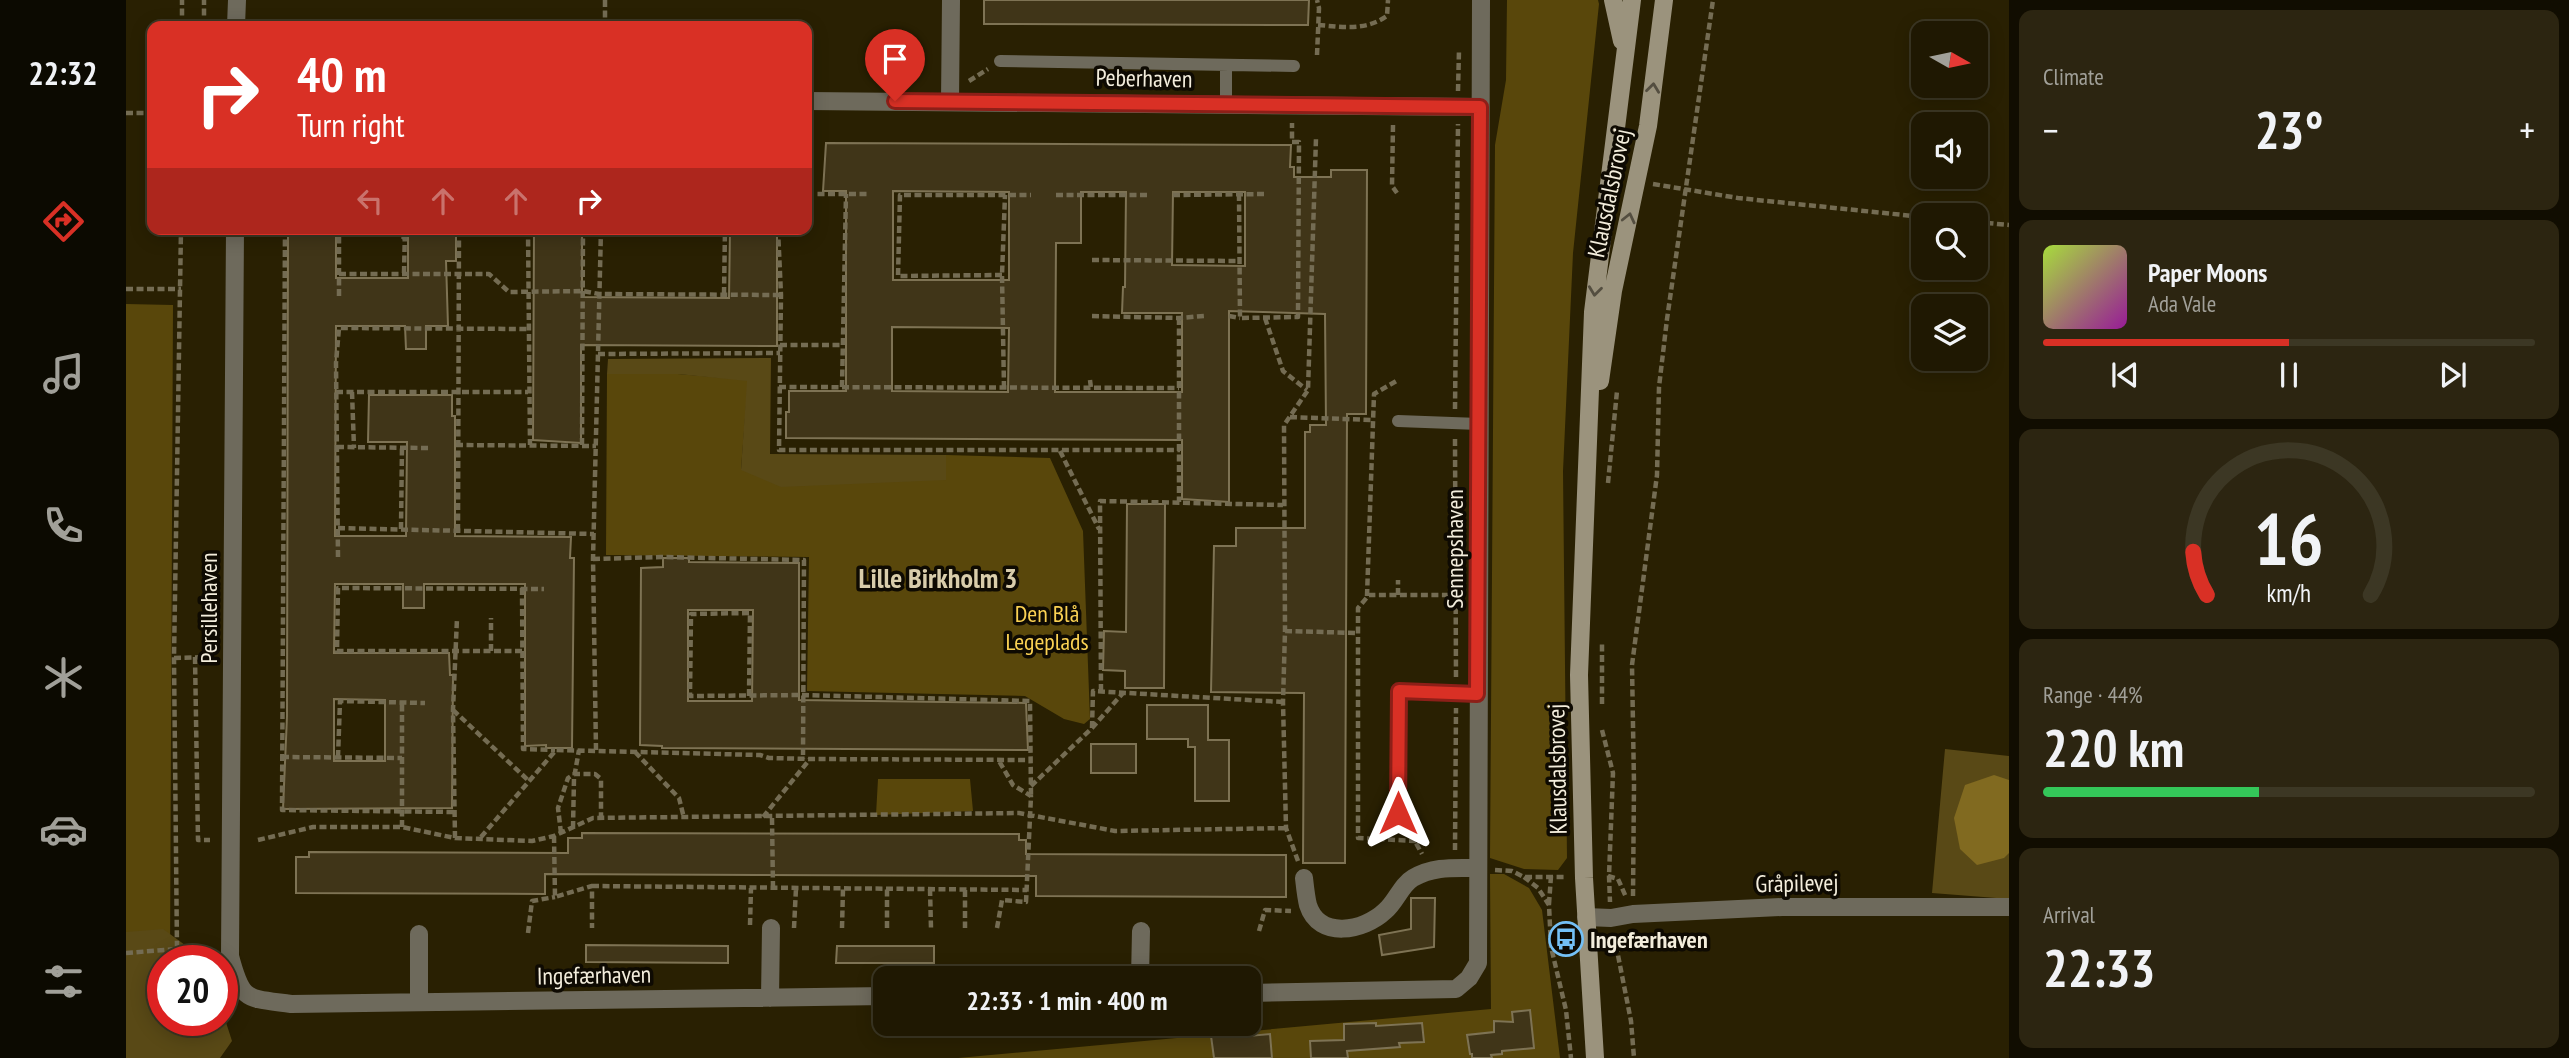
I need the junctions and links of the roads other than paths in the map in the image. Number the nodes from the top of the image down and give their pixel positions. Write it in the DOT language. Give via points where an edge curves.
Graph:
graph roads {
  1 [pos="237,0"];
  2 [pos="951,0"];
  3 [pos="1481,0"];
  4 [pos="1613,0"];
  5 [pos="1632,0"];
  6 [pos="1664,0"];
  7 [pos="236,21"];
  8 [pos="1625,53"];
  9 [pos="1000,61"];
  10 [pos="1226,65"];
  11 [pos="1294,66"];
  12 [pos="950,97"];
  13 [pos="812,101"];
  14 [pos="1226,104"];
  15 [pos="1480,107"];
  16 [pos="235,235"];
  17 [pos="1398,421"];
  18 [pos="1479,424"];
  19 [pos="1587,478"];
  20 [pos="1477,694"];
  21 [pos="1398,813"];
  22 [pos="1476,868"];
  23 [pos="1304,878"];
  24 [pos="2009,907"];
  25 [pos="1586,917"];
  26 [pos="771,928"];
  27 [pos="1141,931"];
  28 [pos="419,934"];
  29 [pos="230,945"];
  30 [pos="1140,966"];
  31 [pos="238,987"];
  32 [pos="1261,993"];
  33 [pos="873,996"];
  34 [pos="770,998"];
  35 [pos="419,1002"];
  36 [pos="1595,1058"];
  1 -- 7 [label="street"];
  2 -- 12 [label="street"];
  3 -- 15 [label="street, Sennepshaven"];
  4 -- 8 [label="street"];
  5 -- 8 [label="street, Klausdalsbrovej"];
  19 -- 6 [label="street, Klausdalsbrovej, one-way" via="1613,291 1648,126"];
  8 -- 19 [label="street, Klausdalsbrovej, one-way" via="1593,312"];
  9 -- 10 [label="lane"];
  10 -- 11 [label="lane"];
  10 -- 14 [label="lane"];
  12 -- 13 [label="street, Peberhaven"];
  12 -- 14 [label="street, Peberhaven"];
  14 -- 15 [label="street, Peberhaven"];
  15 -- 18 [label="street, Sennepshaven"];
  16 -- 29 [label="street, Persillehaven"];
  17 -- 18 [label="lane"];
  18 -- 20 [label="street, Sennepshaven"];
  19 -- 25 [label="street, Klausdalsbrovej" via="1579,675"];
  20 -- 21 [label="lane" via="1399,691"];
  20 -- 22 [label="street, Sennepshaven"];
  22 -- 23 [label="street" via="1429,870 1410,880 1387,910 1366,926 1339,930 1320,922 1308,907"];
  22 -- 32 [label="street" via="1478,963 1456,989"];
  24 -- 25 [label="street, Gråpilevej" via="1782,907"];
  25 -- 36 [label="street, Klausdalsbrovej"];
  26 -- 34 [label="street"];
  27 -- 30 [label="street"];
  28 -- 35 [label="street"];
  31 -- 35 [label="street, Ingefærhaven" via="251,999 291,1004"];
  33 -- 34 [label="street, Ingefærhaven"];
  34 -- 35 [label="street, Ingefærhaven"];
}
